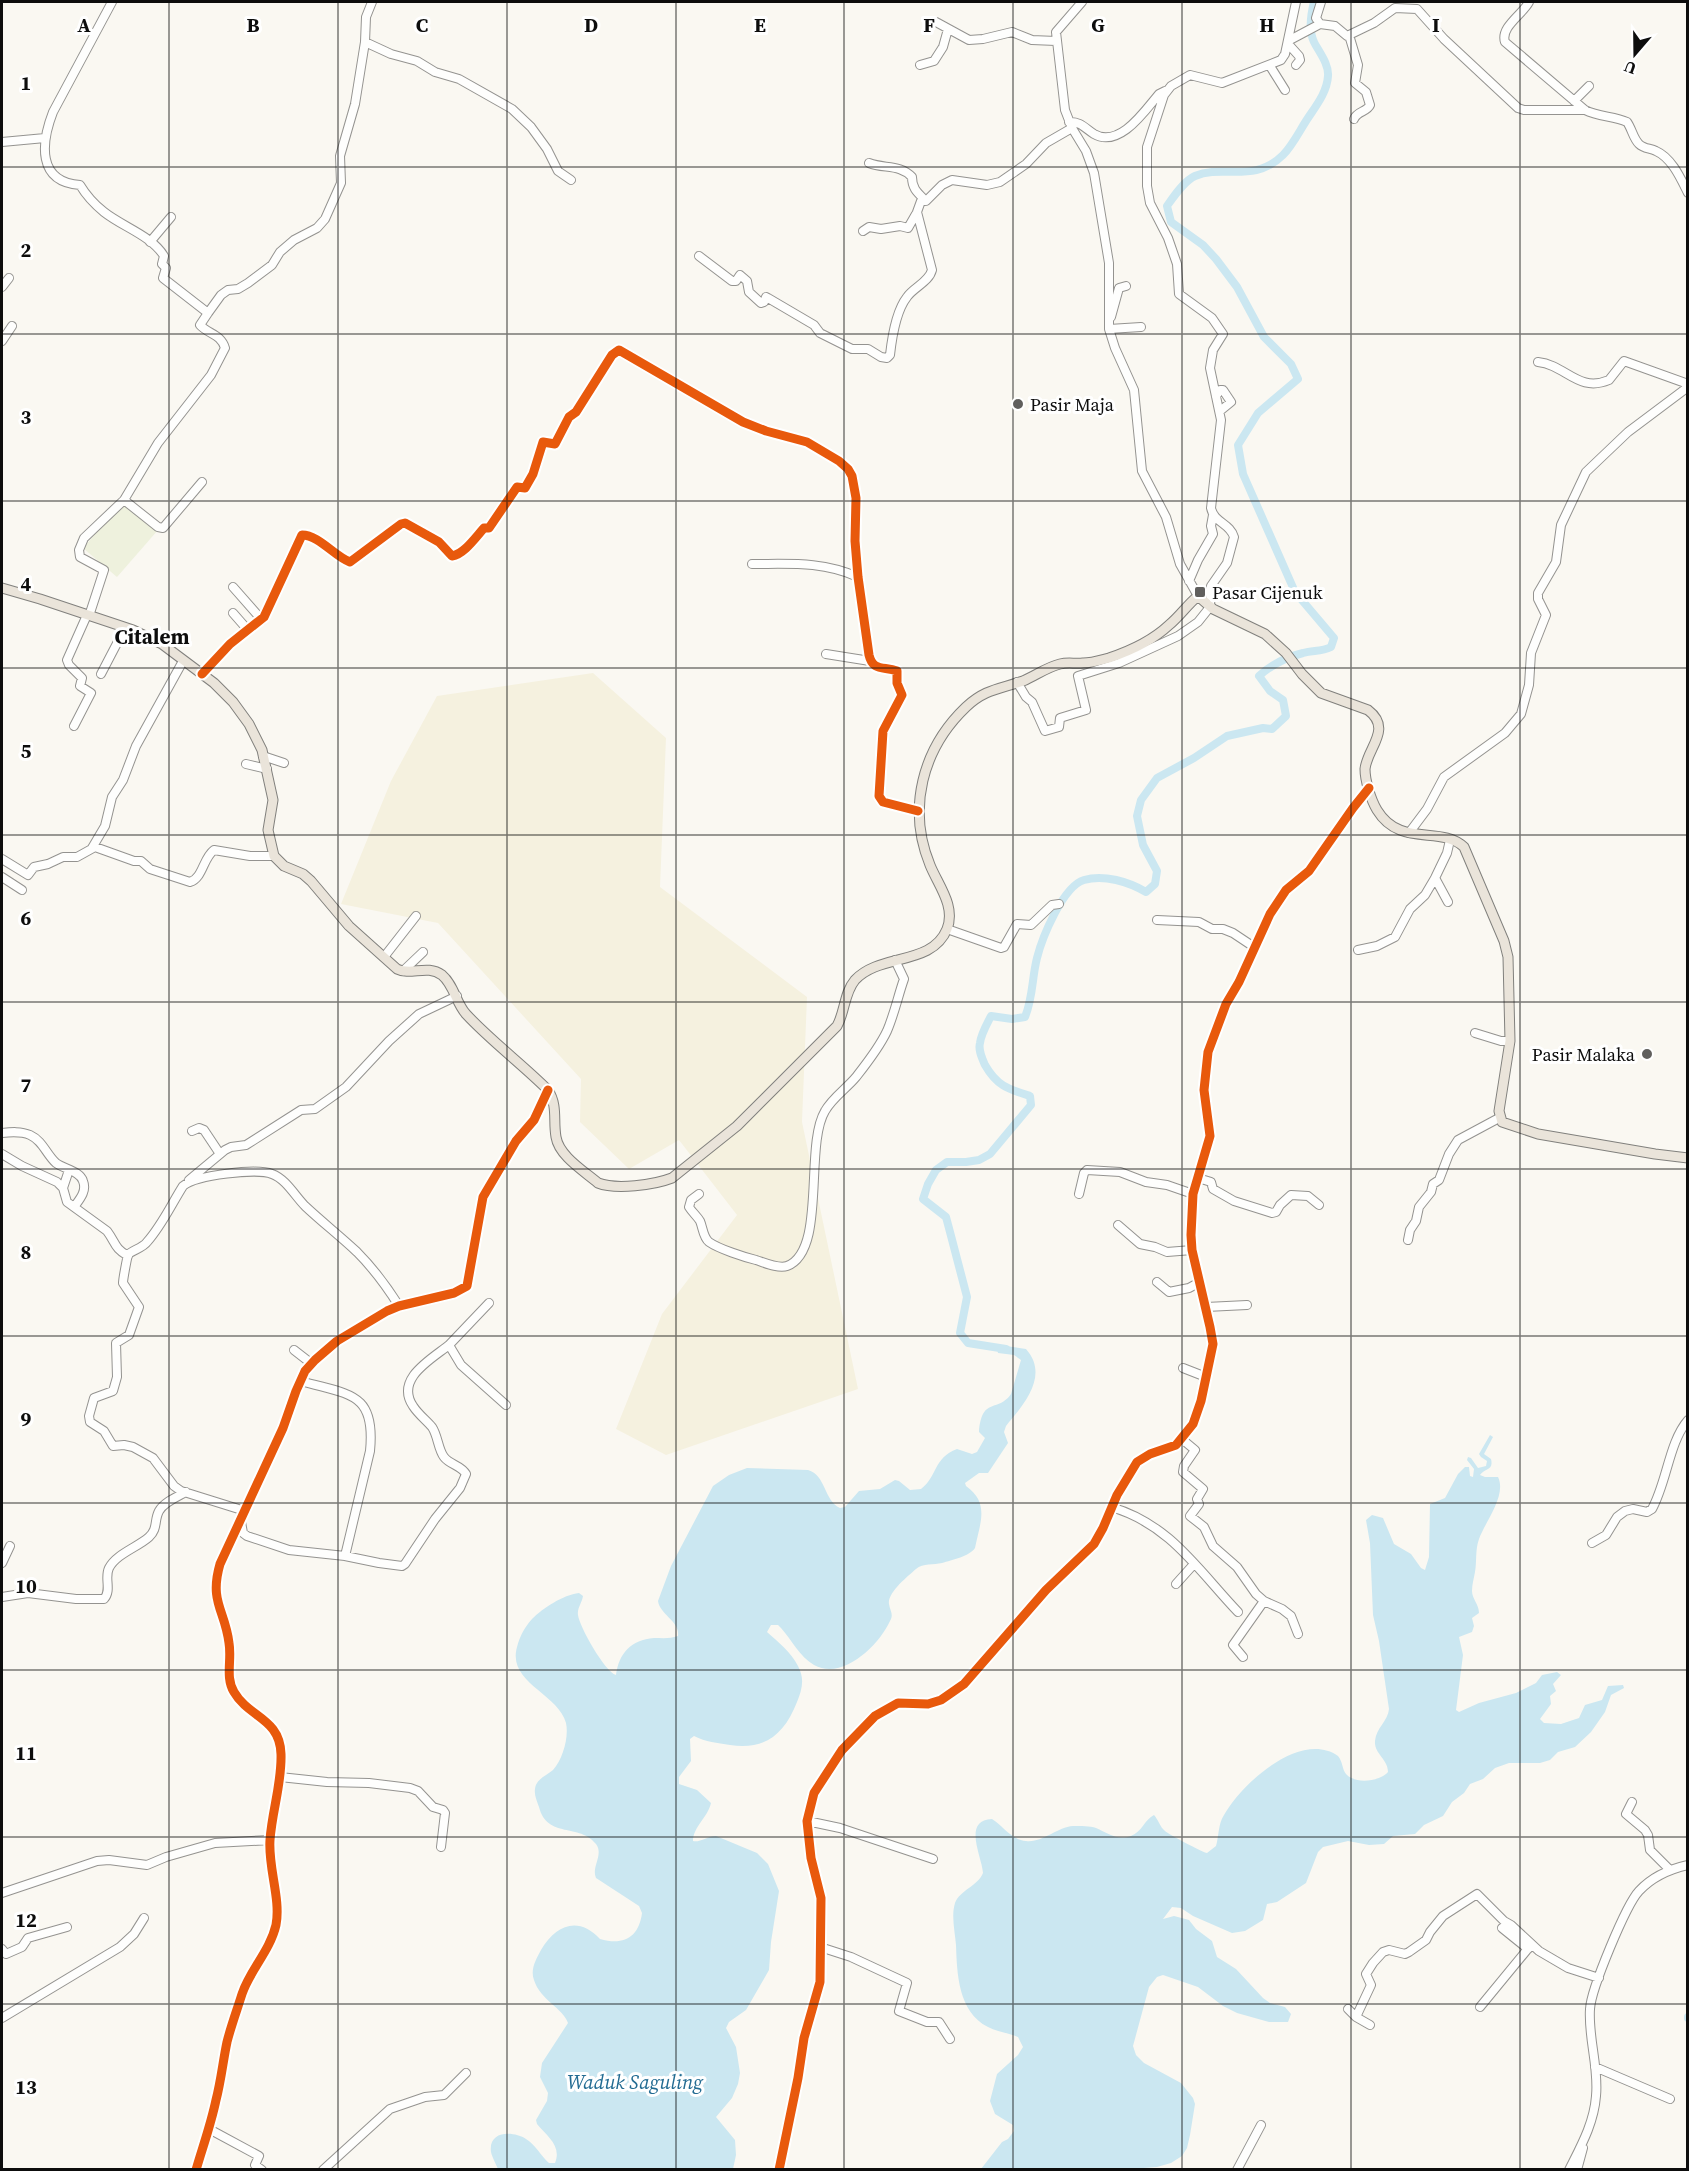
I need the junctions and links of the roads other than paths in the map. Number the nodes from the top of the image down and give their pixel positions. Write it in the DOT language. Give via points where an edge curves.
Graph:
graph roads {
  1 [pos="112,2"];
  2 [pos="372,2"];
  3 [pos="1082,2"];
  4 [pos="1296,2"];
  5 [pos="1321,2"];
  6 [pos="1529,2"];
  7 [pos="936,22"];
  8 [pos="1320,24"];
  9 [pos="948,29"];
  10 [pos="1349,35"];
  11 [pos="1056,41"];
  12 [pos="365,42"];
  13 [pos="1288,44"];
  14 [pos="1296,65"];
  15 [pos="920,66"];
  16 [pos="1270,66"];
  17 [pos="1589,86"];
  18 [pos="1166,90"];
  19 [pos="1285,90"];
  20 [pos="1574,101"];
  21 [pos="1586,110"];
  22 [pos="1354,118"];
  23 [pos="1071,125"];
  24 [pos="45,138"];
  25 [pos="2,142"];
  26 [pos="869,163"];
  27 [pos="571,180"];
  28 [pos="1688,194"];
  29 [pos="926,201"];
  30 [pos="917,212"];
  31 [pos="171,218"];
  32 [pos="863,231"];
  33 [pos="150,242"];
  34 [pos="699,256"];
  35 [pos="9,278"];
  36 [pos="1126,286"];
  37 [pos="2,287"];
  38 [pos="208,313"];
  39 [pos="1109,320"];
  40 [pos="12,326"];
  41 [pos="1141,327"];
  42 [pos="1109,329"];
  43 [pos="2,340"];
  44 [pos="1538,362"];
  45 [pos="1688,385"];
  46 [pos="1216,396"];
  47 [pos="1220,411"];
  48 [pos="202,482"];
  49 [pos="124,500"];
  50 [pos="1213,515"];
  51 [pos="752,564"];
  52 [pos="858,577"];
  53 [pos="1189,581"];
  54 [pos="233,587"];
  55 [pos="2,588"];
  56 [pos="1198,596"];
  57 [pos="1210,607"];
  58 [pos="233,613"];
  59 [pos="88,615"];
  60 [pos="262,620"];
  61 [pos="125,627"];
  62 [pos="247,629"];
  63 [pos="826,654"];
  64 [pos="183,661"];
  65 [pos="870,661"];
  66 [pos="101,674"];
  67 [pos="202,674"];
  68 [pos="1021,688"];
  69 [pos="74,726"];
  70 [pos="263,756"];
  71 [pos="284,763"];
  72 [pos="246,764"];
  73 [pos="267,770"];
  74 [pos="1370,788"];
  75 [pos="918,811"];
  76 [pos="1409,833"];
  77 [pos="1450,840"];
  78 [pos="92,848"];
  79 [pos="274,856"];
  80 [pos="2,859"];
  81 [pos="2,877"];
  82 [pos="1435,878"];
  83 [pos="22,891"];
  84 [pos="1448,902"];
  85 [pos="1059,904"];
  86 [pos="416,916"];
  87 [pos="1157,920"];
  88 [pos="947,929"];
  89 [pos="1254,947"];
  90 [pos="1358,950"];
  91 [pos="423,952"];
  92 [pos="384,957"];
  93 [pos="895,960"];
  94 [pos="403,971"];
  95 [pos="457,996"];
  96 [pos="1475,1033"];
  97 [pos="1510,1041"];
  98 [pos="548,1090"];
  99 [pos="1499,1118"];
  100 [pos="192,1131"];
  101 [pos="2,1133"];
  102 [pos="2,1154"];
  103 [pos="220,1154"];
  104 [pos="1688,1158"];
  105 [pos="69,1170"];
  106 [pos="1198,1178"];
  107 [pos="188,1182"];
  108 [pos="63,1188"];
  109 [pos="699,1194"];
  110 [pos="1079,1194"];
  111 [pos="1193,1194"];
  112 [pos="1319,1205"];
  113 [pos="74,1207"];
  114 [pos="1118,1225"];
  115 [pos="1408,1240"];
  116 [pos="1192,1250"];
  117 [pos="128,1256"];
  118 [pos="1157,1282"];
  119 [pos="1200,1282"];
  120 [pos="489,1304"];
  121 [pos="1247,1305"];
  122 [pos="399,1306"];
  123 [pos="1206,1307"];
  124 [pos="448,1345"];
  125 [pos="294,1350"];
  126 [pos="312,1364"];
  127 [pos="1183,1368"];
  128 [pos="1206,1377"];
  129 [pos="301,1381"];
  130 [pos="506,1406"];
  131 [pos="1688,1420"];
  132 [pos="1183,1440"];
  133 [pos="186,1492"];
  134 [pos="1112,1507"];
  135 [pos="245,1511"];
  136 [pos="240,1522"];
  137 [pos="1592,1543"];
  138 [pos="10,1546"];
  139 [pos="345,1556"];
  140 [pos="2,1563"];
  141 [pos="1194,1564"];
  142 [pos="1176,1584"];
  143 [pos="2,1597"];
  144 [pos="1264,1601"];
  145 [pos="1238,1612"];
  146 [pos="1298,1634"];
  147 [pos="1243,1657"];
  148 [pos="279,1777"];
  149 [pos="1632,1802"];
  150 [pos="807,1821"];
  151 [pos="270,1840"];
  152 [pos="441,1847"];
  153 [pos="933,1859"];
  154 [pos="1688,1865"];
  155 [pos="1670,1870"];
  156 [pos="2,1893"];
  157 [pos="144,1918"];
  158 [pos="67,1927"];
  159 [pos="820,1947"];
  160 [pos="1530,1947"];
  161 [pos="2,1949"];
  162 [pos="1599,1978"];
  163 [pos="1480,2007"];
  164 [pos="1348,2009"];
  165 [pos="1356,2017"];
  166 [pos="2,2018"];
  167 [pos="1370,2025"];
  168 [pos="950,2039"];
  169 [pos="1595,2067"];
  170 [pos="466,2073"];
  171 [pos="1670,2099"];
  172 [pos="1262,2125"];
  173 [pos="209,2129"];
  174 [pos="1582,2144"];
  175 [pos="196,2169"];
  176 [pos="262,2169"];
  177 [pos="322,2169"];
  178 [pos="779,2169"];
  179 [pos="1237,2169"];
  180 [pos="1569,2169"];
  181 [pos="1576,2169"];
  1 -- 24 [label="street" via="53,112"];
  2 -- 12 [label="street" via="366,17"];
  3 -- 11 [label="street" via="1058,28"];
  4 -- 13 [label="street"];
  5 -- 8 [label="street" via="1316,18"];
  6 -- 20 [label="street" via="1506,30 1504,39"];
  7 -- 9 [label="street"];
  8 -- 10 [label="street"];
  8 -- 13 [label="street"];
  9 -- 11 [label="street" via="969,40 1012,32 1032,40"];
  9 -- 15 [label="street" via="934,61"];
  10 -- 21 [label="street" via="1395,8 1413,8 1518,108"];
  10 -- 22 [label="street" via="1358,65 1355,83 1366,92 1370,105"];
  11 -- 23 [label="street" via="1062,100"];
  12 -- 27 [label="street" via="459,79 512,109 531,127 558,171"];
  12 -- 38 [label="street" via="355,104 340,156 341,183 325,219 294,240 272,265 248,283 221,295"];
  13 -- 14 [label="street" via="1299,56"];
  13 -- 16 [label="street" via="1281,60"];
  16 -- 18 [label="street" via="1222,83 1190,75"];
  16 -- 19 [label="street"];
  17 -- 20 [label="street"];
  18 -- 23 [label="street" via="1133,125 1112,136"];
  18 -- 46 [label="street" via="1147,147 1147,186 1150,203 1177,264 1179,294 1212,318 1223,332 1210,368"];
  20 -- 21 [label="street"];
  21 -- 28 [label="street" via="1627,122 1641,146 1666,158"];
  23 -- 29 [label="street" via="1000,182 987,185 952,180"];
  23 -- 39 [label="street" via="1094,173 1109,263"];
  24 -- 25 [label="street"];
  24 -- 33 [label="street" via="44,159 60,181 80,185 103,212"];
  26 -- 29 [label="street" via="893,166 908,173 915,190"];
  29 -- 30 [label="street" via="921,201"];
  30 -- 32 [label="street" via="908,228"];
  30 -- 34 [label="street" via="932,270 930,278 905,299 887,358 820,333 768,298 761,303 749,292 747,281 739,275 732,281"];
  31 -- 33 [label="street"];
  33 -- 38 [label="street" via="164,256 163,278"];
  35 -- 37 [label="street"];
  36 -- 39 [label="street" via="1119,288"];
  38 -- 49 [label="street" via="200,325 224,344 219,360 158,444"];
  39 -- 42 [label="street"];
  40 -- 43 [label="street"];
  41 -- 42 [label="street"];
  42 -- 53 [label="street" via="1134,390 1142,471 1166,517"];
  44 -- 45 [label="street" via="1585,383 1609,380 1623,362"];
  45 -- 76 [label="street" via="1628,432 1582,478 1560,528 1556,562 1538,593 1545,619 1531,653 1529,685 1521,714 1504,733 1444,777"];
  46 -- 47 [label="street"];
  46 -- 47 [label="street" via="1222,390 1231,402"];
  47 -- 50 [label="street"];
  48 -- 49 [label="street" via="163,528"];
  49 -- 59 [label="street" via="88,534 79,550 80,556 104,570"];
  50 -- 53 [label="street" via="1213,534"];
  50 -- 57 [label="street" via="1229,527 1234,537 1227,563 1211,586"];
  51 -- 52 [label="street" via="817,565"];
  52 -- 60 [label="street" via="855,487 839,461 807,442 755,428 617,350 583,403 569,417 555,444 543,442 525,488 517,487 489,528 484,528 456,555 405,523 350,562 303,534"];
  52 -- 65 [label="street"];
  53 -- 56 [label="street"];
  54 -- 60 [label="street"];
  55 -- 59 [label="main road"];
  56 -- 57 [label="main road"];
  56 -- 68 [label="main road" via="1164,630 1133,648 1098,661 1061,664"];
  57 -- 68 [label="street" via="1198,622 1178,636 1119,663 1078,676 1086,710 1060,718 1059,727 1045,731"];
  57 -- 74 [label="main road" via="1256,628 1321,693 1368,710 1376,717 1378,736 1365,772"];
  58 -- 62 [label="street"];
  59 -- 61 [label="main road"];
  59 -- 69 [label="street" via="67,660 81,676 80,686 91,693"];
  60 -- 62 [label="street"];
  61 -- 64 [label="main road" via="162,644"];
  61 -- 66 [label="street"];
  62 -- 67 [label="street"];
  63 -- 65 [label="street"];
  64 -- 67 [label="main road"];
  64 -- 78 [label="street" via="136,746 112,797 105,826"];
  65 -- 75 [label="street" via="876,668 897,671 902,695 883,731 880,798"];
  67 -- 70 [label="main road" via="233,702 249,724"];
  68 -- 75 [label="main road" via="982,694 951,723 931,757 919,794"];
  70 -- 71 [label="street"];
  70 -- 73 [label="main road"];
  72 -- 73 [label="street"];
  73 -- 79 [label="main road" via="273,807 268,830"];
  74 -- 76 [label="main road" via="1377,811 1386,822"];
  74 -- 89 [label="street" via="1309,871 1281,896"];
  75 -- 88 [label="main road" via="924,845 950,909"];
  76 -- 77 [label="main road"];
  77 -- 82 [label="street"];
  77 -- 97 [label="main road" via="1467,852 1504,941 1510,975"];
  78 -- 79 [label="street" via="141,861 150,869 190,882 198,878 212,851"];
  78 -- 80 [label="street" via="77,857 63,857 34,867 28,875"];
  79 -- 92 [label="main road" via="311,881 339,916"];
  81 -- 83 [label="street"];
  82 -- 84 [label="street"];
  82 -- 90 [label="street" via="1395,936"];
  85 -- 88 [label="street" via="1052,905 1031,925 1017,924 1001,948"];
  86 -- 92 [label="street"];
  87 -- 89 [label="street" via="1199,922 1233,933"];
  88 -- 93 [label="main road" via="932,948"];
  89 -- 106 [label="street" via="1208,1052 1204,1090 1210,1136"];
  91 -- 94 [label="street"];
  92 -- 94 [label="main road"];
  93 -- 98 [label="main road" via="855,980 840,1021 826,1038 737,1126 669,1179 627,1186 598,1182 561,1149 555,1134 555,1107"];
  93 -- 109 [label="street" via="904,979 887,1030 849,1086 826,1108 819,1126 812,1216 804,1249 782,1267 711,1243 689,1207"];
  94 -- 95 [label="main road" via="425,969 438,973"];
  95 -- 98 [label="main road" via="466,1013"];
  95 -- 103 [label="street" via="419,1014 346,1087 315,1109 301,1110 246,1145 231,1147"];
  96 -- 97 [label="street"];
  97 -- 99 [label="main road"];
  98 -- 122 [label="street" via="534,1120 516,1141 483,1197 466,1286 454,1293"];
  99 -- 104 [label="main road" via="1539,1134"];
  99 -- 115 [label="street" via="1458,1140 1439,1180 1419,1207"];
  100 -- 103 [label="street" via="204,1130"];
  101 -- 105 [label="street" via="15,1132 38,1140 49,1157"];
  102 -- 108 [label="street"];
  103 -- 107 [label="street"];
  105 -- 108 [label="street"];
  105 -- 113 [label="street" via="84,1182 82,1196"];
  106 -- 111 [label="street"];
  106 -- 112 [label="street" via="1211,1182 1213,1190 1234,1201 1272,1213 1292,1195 1308,1196"];
  107 -- 117 [label="street" via="161,1226 142,1248"];
  107 -- 122 [label="street" via="212,1175 273,1174 357,1252"];
  108 -- 113 [label="street" via="66,1200"];
  110 -- 111 [label="street" via="1088,1170 1120,1172"];
  111 -- 116 [label="street"];
  113 -- 117 [label="street" via="107,1231 115,1247"];
  114 -- 116 [label="street" via="1139,1244 1167,1252"];
  116 -- 119 [label="street"];
  117 -- 133 [label="street" via="123,1282 139,1307 129,1335 116,1343 117,1377 113,1391 94,1398 90,1422 104,1431 112,1445 133,1447 153,1458 174,1486"];
  118 -- 119 [label="street" via="1169,1292"];
  119 -- 123 [label="street"];
  120 -- 124 [label="street"];
  121 -- 123 [label="street"];
  122 -- 126 [label="street" via="337,1341"];
  123 -- 128 [label="street" via="1213,1344"];
  124 -- 130 [label="street" via="461,1365"];
  124 -- 139 [label="street" via="413,1375 408,1394 414,1409 435,1433 445,1458 466,1472 464,1482 405,1564"];
  125 -- 126 [label="street"];
  126 -- 129 [label="street"];
  127 -- 128 [label="street"];
  128 -- 132 [label="street" via="1193,1424"];
  129 -- 135 [label="street"];
  129 -- 139 [label="street" via="353,1396 361,1401 370,1418 370,1451"];
  131 -- 137 [label="street" via="1677,1435 1652,1509 1625,1511 1608,1534"];
  132 -- 134 [label="street" via="1140,1459"];
  132 -- 144 [label="street" via="1195,1450 1183,1472 1203,1489 1190,1516 1204,1527 1213,1546 1237,1567"];
  133 -- 135 [label="street"];
  133 -- 143 [label="street" via="161,1508 149,1537 110,1566 104,1599 28,1593"];
  134 -- 141 [label="street" via="1157,1528"];
  134 -- 150 [label="street" via="1094,1544 1046,1590 958,1690 928,1704 898,1703 867,1723 826,1772 814,1793"];
  135 -- 136 [label="street"];
  136 -- 139 [label="street" via="243,1533 269,1544"];
  136 -- 148 [label="street" via="220,1564 216,1598 229,1643 231,1687 276,1732 281,1755"];
  138 -- 140 [label="street"];
  141 -- 142 [label="street"];
  141 -- 145 [label="street"];
  144 -- 146 [label="street" via="1288,1612"];
  144 -- 147 [label="street" via="1233,1644"];
  148 -- 151 [label="street"];
  148 -- 152 [label="street" via="415,1789 433,1807 446,1813"];
  149 -- 155 [label="street" via="1626,1814 1645,1830 1650,1850"];
  150 -- 153 [label="street"];
  150 -- 159 [label="street" via="811,1858 822,1898"];
  151 -- 156 [label="street" via="215,1843 147,1865 97,1860"];
  151 -- 173 [label="street" via="278,1914 267,1949 247,1982 233,2021"];
  154 -- 155 [label="street"];
  155 -- 162 [label="street" via="1634,1898"];
  157 -- 166 [label="street" via="120,1947"];
  158 -- 161 [label="street" via="28,1938 22,1947 6,1954"];
  159 -- 168 [label="street" via="907,1983 899,2012 939,2022"];
  159 -- 178 [label="street" via="820,1982 804,2038"];
  160 -- 162 [label="street" via="1568,1968"];
  160 -- 163 [label="street"];
  160 -- 165 [label="street" via="1503,1928 1504,1921 1477,1894 1443,1916 1428,1938 1408,1953 1383,1952 1366,1974 1371,1985"];
  162 -- 169 [label="street" via="1590,2008"];
  164 -- 165 [label="street"];
  165 -- 167 [label="street"];
  169 -- 171 [label="street"];
  169 -- 174 [label="street" via="1596,2100"];
  170 -- 177 [label="street" via="447,2093 390,2109"];
  172 -- 179 [label="street"];
  173 -- 175 [label="street"];
  173 -- 176 [label="street" via="259,2156 255,2164"];
  174 -- 180 [label="street"];
  174 -- 181 [label="street"];
}
